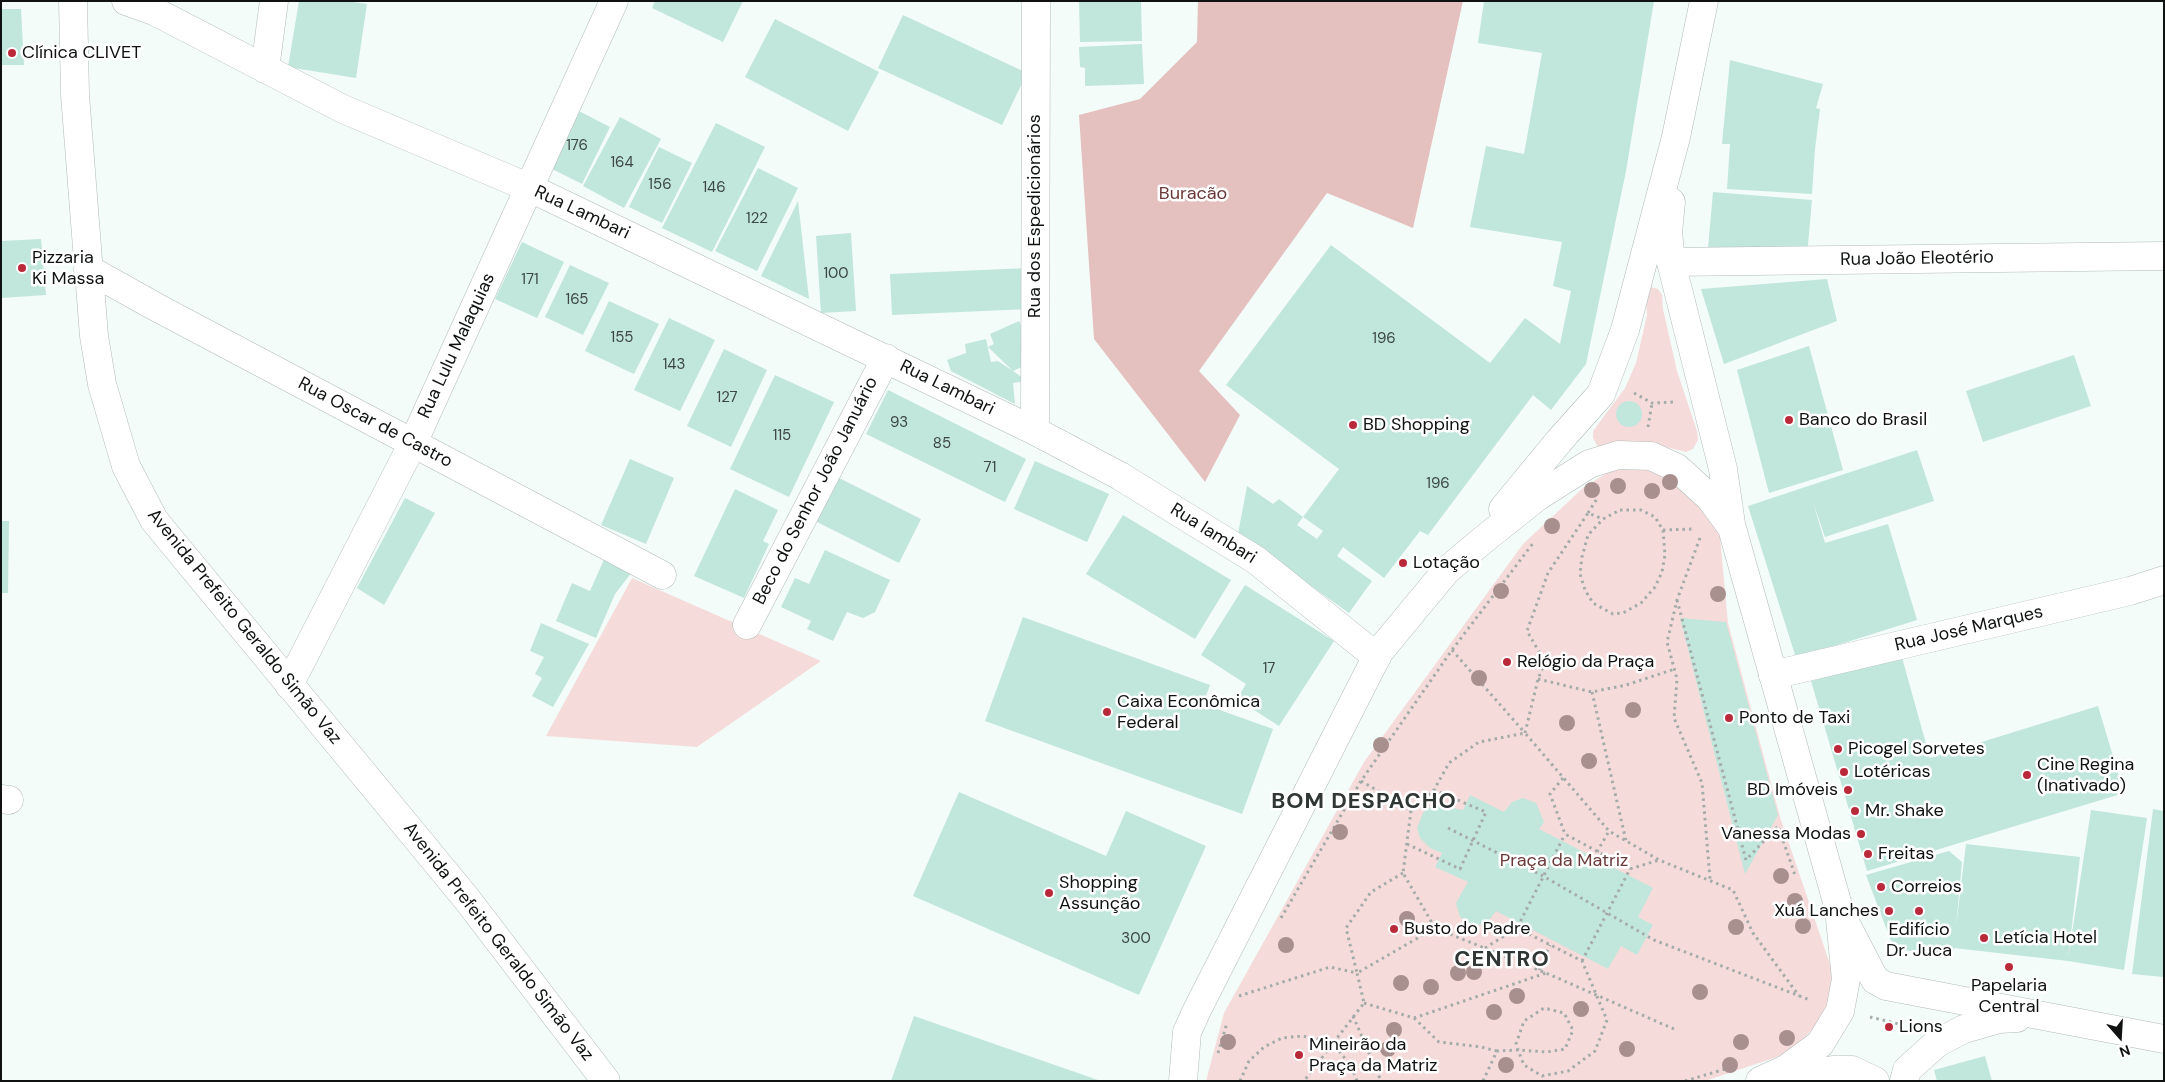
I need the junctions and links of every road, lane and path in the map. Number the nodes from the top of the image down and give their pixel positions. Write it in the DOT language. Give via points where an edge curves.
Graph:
graph roads {
  1 [pos="73,1"];
  2 [pos="126,1"];
  3 [pos="274,1"];
  4 [pos="614,1"];
  5 [pos="1036,1"];
  6 [pos="1704,1"];
  7 [pos="265,69"];
  8 [pos="1676,137"];
  9 [pos="530,188"];
  10 [pos="2164,256"];
  11 [pos="1671,262"];
  12 [pos="88,269"];
  13 [pos="886,358"];
  14 [pos="1632,392"];
  15 [pos="1678,402"];
  16 [pos="1035,431"];
  17 [pos="413,443"];
  18 [pos="1602,492"];
  19 [pos="1588,513"];
  20 [pos="1603,519"];
  21 [pos="1732,528"];
  22 [pos="1663,530"];
  23 [pos="1534,541"];
  24 [pos="1465,555"];
  25 [pos="662,575"];
  26 [pos="2164,580"];
  27 [pos="1677,600"];
  28 [pos="747,625"];
  29 [pos="1452,650"];
  30 [pos="1377,657"];
  31 [pos="1675,669"];
  32 [pos="1773,675"];
  33 [pos="1538,679"];
  34 [pos="290,685"];
  35 [pos="1592,692"];
  36 [pos="1525,733"];
  37 [pos="1563,778"];
  38 [pos="1361,781"];
  39 [pos="1434,790"];
  40 [pos="1411,810"];
  41 [pos="1448,828"];
  42 [pos="1609,831"];
  43 [pos="1565,834"];
  44 [pos="1472,840"];
  45 [pos="1626,841"];
  46 [pos="1407,844"];
  47 [pos="1597,852"];
  48 [pos="1659,860"];
  49 [pos="1630,869"];
  50 [pos="1403,872"];
  51 [pos="1543,876"];
  52 [pos="1710,879"];
  53 [pos="1798,883"];
  54 [pos="1839,909"];
  55 [pos="1608,913"];
  56 [pos="1278,922"];
  57 [pos="1435,928"];
  58 [pos="1516,928"];
  59 [pos="1550,945"];
  60 [pos="1485,948"];
  61 [pos="1582,962"];
  62 [pos="1539,970"];
  63 [pos="1357,973"];
  64 [pos="1546,973"];
  65 [pos="1240,989"];
  66 [pos="1597,996"];
  67 [pos="1799,996"];
  68 [pos="1814,1002"];
  69 [pos="1364,1003"];
  70 [pos="1899,1014"];
  71 [pos="1230,1016"];
  72 [pos="1353,1016"];
  73 [pos="1865,1016"];
  74 [pos="2041,1016"];
  75 [pos="1414,1018"];
  76 [pos="1898,1024"];
  77 [pos="1674,1029"];
  78 [pos="1904,1030"];
  79 [pos="1187,1032"];
  80 [pos="2164,1039"];
  81 [pos="1330,1046"];
  82 [pos="1518,1050"];
  83 [pos="1497,1052"];
  84 [pos="1216,1062"];
  85 [pos="1750,1073"];
  86 [pos="606,1081"];
  87 [pos="1164,1081"];
  88 [pos="1183,1081"];
  89 [pos="1240,1081"];
  90 [pos="1304,1081"];
  91 [pos="1357,1081"];
  92 [pos="1380,1081"];
  93 [pos="1483,1081"];
  94 [pos="1685,1081"];
  95 [pos="1778,1081"];
  96 [pos="1875,1081"];
  97 [pos="1904,1081"];
  1 -- 12 [label="street, Avenida Prefeito Geraldo Simão Vaz"];
  2 -- 7 [label="street, Rua Lambari" via="154,11"];
  3 -- 7 [label="street"];
  4 -- 9 [label="street, Rua Lulu Malaquias"];
  5 -- 16 [label="street, Rua dos Espedicionários"];
  6 -- 8 [label="street"];
  7 -- 9 [label="street, Rua Lambari" via="343,109"];
  8 -- 11 [label="street" via="1668,232"];
  8 -- 24 [label="street" via="1624,330 1601,394"];
  9 -- 13 [label="street, Rua Lambari"];
  9 -- 17 [label="street, Rua Lulu Malaquias"];
  10 -- 11 [label="street, Rua João Eleotério"];
  11 -- 21 [label="street" via="1723,469"];
  12 -- 17 [label="street, Rua Oscar de Castro"];
  12 -- 34 [label="street, Avenida Prefeito Geraldo Simão Vaz" via="102,384 126,466 154,520"];
  13 -- 16 [label="street, Rua Lambari"];
  13 -- 28 [label="street, Beco do Senhor João Januário"];
  14 -- 15 [label="path" via="1652,403"];
  16 -- 30 [label="street, Rua lambari" via="1120,476 1256,560"];
  17 -- 25 [label="street, Rua Oscar de Castro"];
  17 -- 34 [label="street, Rua Lulu Malaquias"];
  18 -- 19 [label="path"];
  19 -- 20 [label="path"];
  19 -- 33 [label="path" via="1548,573 1527,631 1545,662"];
  20 -- 22 [label="path" via="1620,510 1640,510 1655,517"];
  20 -- 22 [label="path" via="1588,536 1580,574 1593,603 1613,614 1623,613 1641,603 1655,587 1665,554"];
  21 -- 24 [label="street" via="1710,498 1678,468 1652,456 1618,455 1590,464 1537,497"];
  21 -- 32 [label="street"];
  22 -- 27 [label="path" via="1703,529"];
  23 -- 29 [label="path"];
  24 -- 30 [label="street" via="1440,579"];
  26 -- 32 [label="street, Rua José Marques" via="2130,591"];
  27 -- 31 [label="path" via="1667,642"];
  27 -- 53 [label="path" via="1746,860 1778,826"];
  29 -- 36 [label="path"];
  29 -- 38 [label="path"];
  30 -- 79 [label="street"];
  31 -- 35 [label="path"];
  31 -- 52 [label="path" via="1674,718 1702,783"];
  32 -- 54 [label="street"];
  33 -- 35 [label="path"];
  33 -- 36 [label="path"];
  34 -- 86 [label="street, Avenida Prefeito Geraldo Simão Vaz" via="466,898"];
  35 -- 45 [label="path"];
  36 -- 37 [label="path"];
  36 -- 39 [label="path" via="1480,742 1449,763"];
  37 -- 42 [label="path"];
  37 -- 43 [label="path" via="1550,794"];
  38 -- 40 [label="path"];
  38 -- 56 [label="path"];
  39 -- 40 [label="path"];
  39 -- 44 [label="path" via="1486,812"];
  40 -- 46 [label="path"];
  41 -- 44 [label="path"];
  42 -- 45 [label="path"];
  42 -- 47 [label="path"];
  43 -- 47 [label="path"];
  43 -- 51 [label="path"];
  44 -- 46 [label="path" via="1460,869"];
  44 -- 51 [label="path"];
  45 -- 48 [label="path"];
  46 -- 50 [label="path"];
  47 -- 49 [label="path"];
  48 -- 49 [label="path"];
  48 -- 52 [label="path"];
  49 -- 55 [label="path"];
  50 -- 57 [label="path"];
  50 -- 63 [label="path" via="1371,892 1346,928"];
  51 -- 55 [label="path"];
  51 -- 58 [label="path"];
  52 -- 67 [label="path" via="1733,890 1753,933"];
  54 -- 74 [label="street" via="1875,980 1886,986"];
  54 -- 85 [label="street" via="1846,979 1840,1011 1820,1044 1786,1069"];
  55 -- 61 [label="path"];
  55 -- 67 [label="path" via="1654,940"];
  57 -- 60 [label="path"];
  57 -- 63 [label="path"];
  58 -- 59 [label="path"];
  58 -- 60 [label="path"];
  59 -- 61 [label="path"];
  59 -- 62 [label="path"];
  60 -- 62 [label="path"];
  61 -- 66 [label="path"];
  62 -- 64 [label="path"];
  63 -- 65 [label="path" via="1330,967 1235,998"];
  63 -- 69 [label="path"];
  64 -- 66 [label="path"];
  64 -- 75 [label="path"];
  66 -- 77 [label="path"];
  66 -- 82 [label="path" via="1607,1020 1595,1051 1568,1071 1542,1076 1524,1065"];
  67 -- 68 [label="path"];
  69 -- 72 [label="path"];
  69 -- 75 [label="path"];
  70 -- 76 [label="path"];
  71 -- 84 [label="path"];
  72 -- 81 [label="path"];
  72 -- 92 [label="path"];
  73 -- 76 [label="path"];
  74 -- 80 [label="street"];
  74 -- 97 [label="street" via="1999,1019 1964,1029 1937,1043 1907,1070"];
  75 -- 83 [label="path" via="1439,1042 1481,1046"];
  76 -- 78 [label="path"];
  79 -- 87 [label="street"];
  79 -- 88 [label="street"];
  81 -- 89 [label="path" via="1322,1040 1302,1036 1282,1038 1264,1047 1249,1062"];
  81 -- 90 [label="path"];
  81 -- 91 [label="path" via="1339,1051 1351,1066"];
  82 -- 82 [label="path" via="1516,1044 1524,1020 1544,1008 1564,1013 1574,1030 1565,1049 1547,1052"];
  82 -- 83 [label="path"];
  83 -- 93 [label="path"];
  85 -- 94 [label="path"];
  95 -- 96 [label="street" via="1833,1070 1852,1070"];
}
